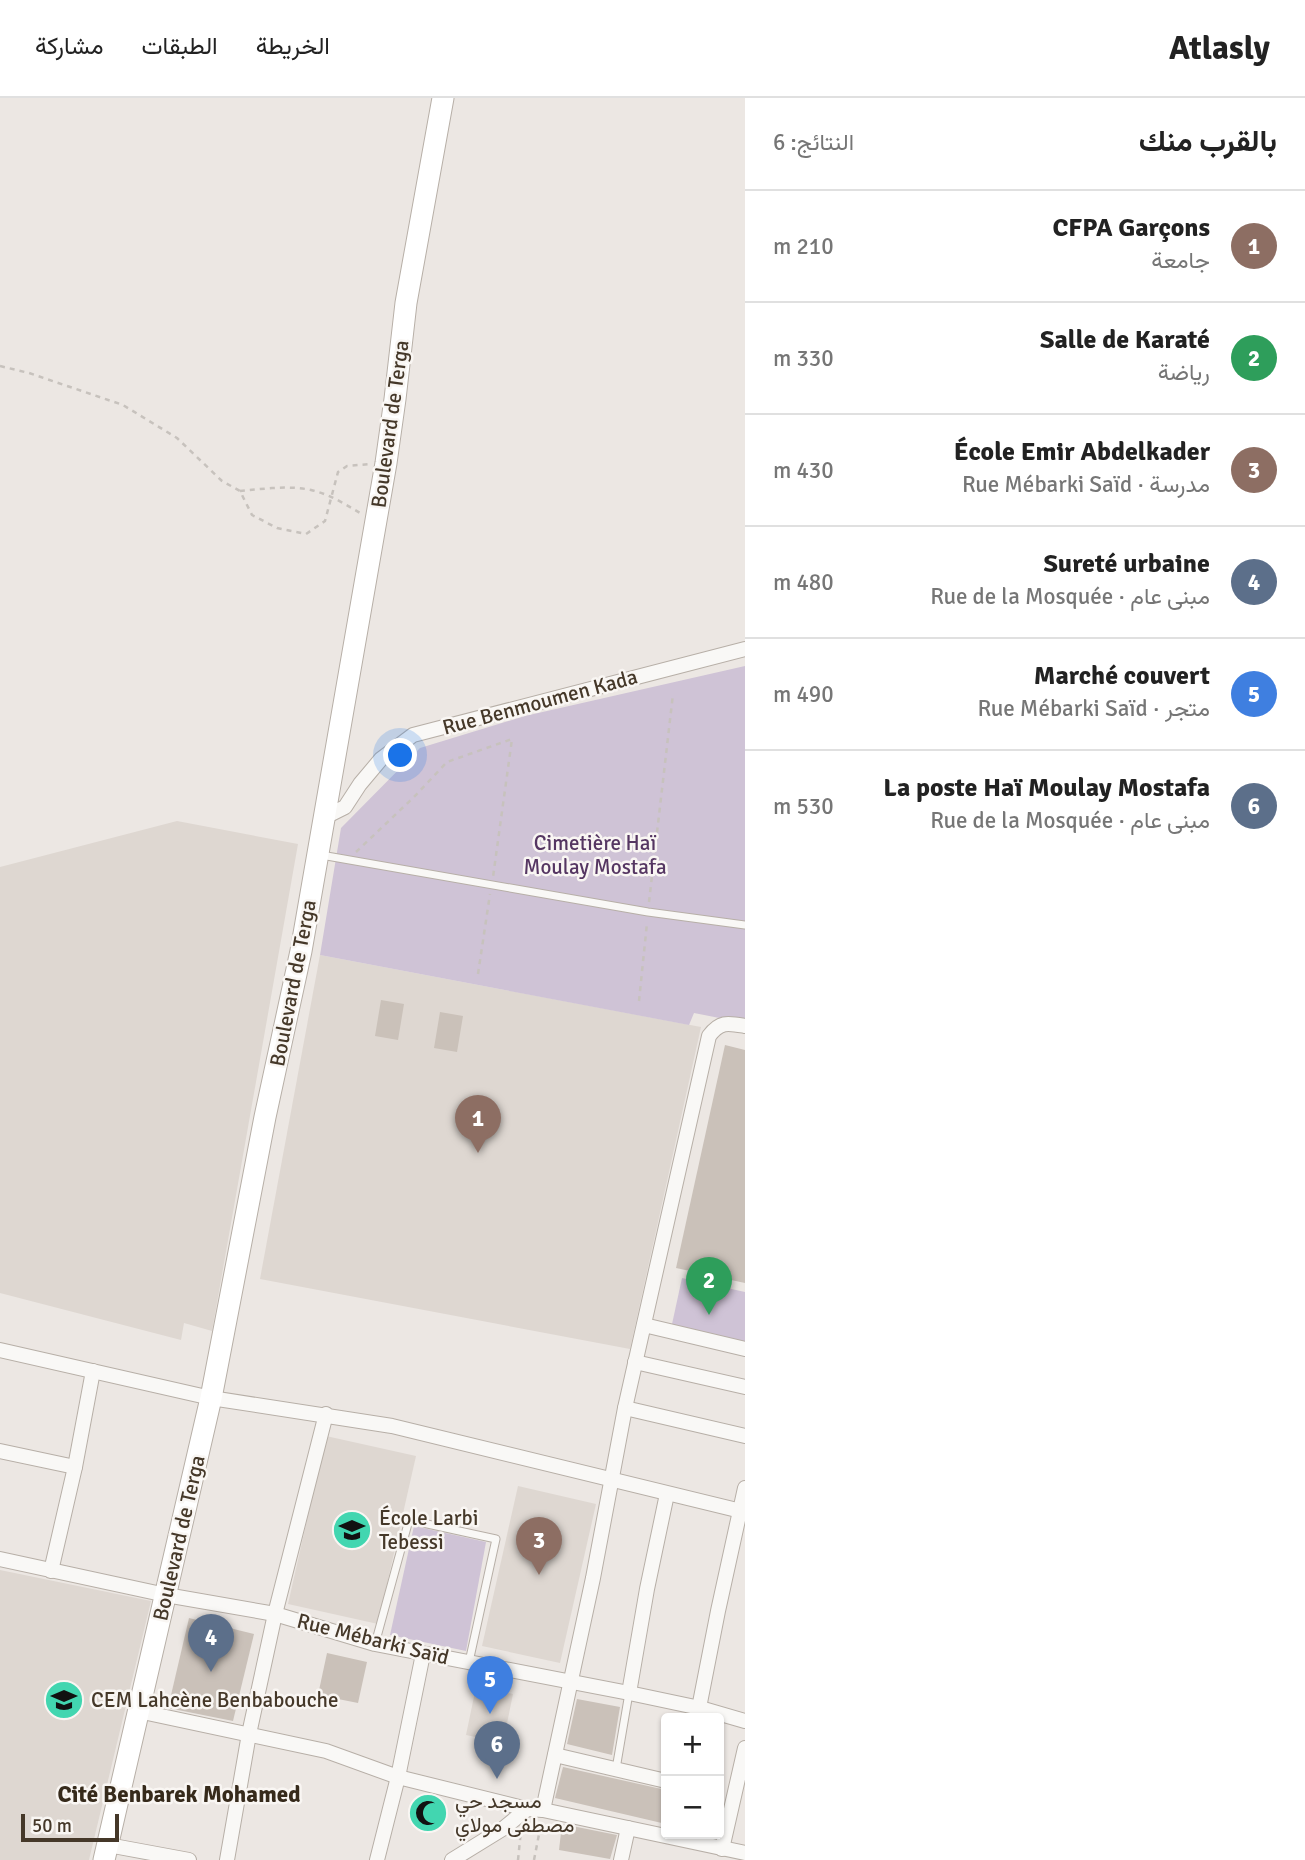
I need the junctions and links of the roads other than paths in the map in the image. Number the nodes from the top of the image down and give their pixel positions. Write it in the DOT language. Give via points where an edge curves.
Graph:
graph roads {
  1 [pos="443,98"];
  2 [pos="745,649"];
  3 [pos="325,817"];
  4 [pos="317,854"];
  5 [pos="745,925"];
  6 [pos="745,1026"];
  7 [pos="644,1325"];
  8 [pos="745,1349"];
  9 [pos="0,1350"];
  10 [pos="635,1362"];
  11 [pos="93,1371"];
  12 [pos="745,1387"];
  13 [pos="211,1398"];
  14 [pos="625,1408"];
  15 [pos="326,1414"];
  16 [pos="745,1436"];
  17 [pos="0,1451"];
  18 [pos="75,1467"];
  19 [pos="611,1480"];
  20 [pos="745,1488"];
  21 [pos="667,1494"];
  22 [pos="742,1511"];
  23 [pos="0,1559"];
  24 [pos="51,1571"];
  25 [pos="166,1595"];
  26 [pos="275,1614"];
  27 [pos="375,1644"];
  28 [pos="423,1654"];
  29 [pos="470,1662"];
  30 [pos="571,1682"];
  31 [pos="629,1693"];
  32 [pos="138,1711"];
  33 [pos="699,1713"];
  34 [pos="724,1717"];
  35 [pos="745,1721"];
  36 [pos="249,1734"];
  37 [pos="745,1748"];
  38 [pos="555,1755"];
  39 [pos="615,1769"];
  40 [pos="398,1777"];
  41 [pos="661,1780"];
  42 [pos="527,1809"];
  43 [pos="543,1810"];
  44 [pos="628,1828"];
  45 [pos="661,1834"];
  46 [pos="683,1839"];
  47 [pos="722,1849"];
  48 [pos="106,1853"];
  49 [pos="745,1853"];
  50 [pos="188,1860"];
  51 [pos="226,1860"];
  52 [pos="377,1860"];
  53 [pos="452,1860"];
  54 [pos="621,1860"];
  1 -- 3 [label="main road, Boulevard de Terga"];
  2 -- 3 [label="street, Rue Benmoumen Kada" via="413,735 381,759 345,807"];
  3 -- 4 [label="main road, Boulevard de Terga"];
  4 -- 5 [label="lane"];
  4 -- 13 [label="main road, Boulevard de Terga"];
  6 -- 7 [label="street" via="722,1024 709,1036"];
  7 -- 8 [label="street"];
  7 -- 10 [label="street"];
  9 -- 11 [label="street"];
  10 -- 12 [label="street"];
  10 -- 14 [label="street"];
  11 -- 13 [label="street"];
  11 -- 18 [label="street"];
  13 -- 15 [label="street"];
  13 -- 25 [label="main road, Boulevard de Terga"];
  14 -- 16 [label="street"];
  14 -- 19 [label="street"];
  15 -- 19 [label="street"];
  15 -- 26 [label="street"];
  17 -- 18 [label="street"];
  18 -- 24 [label="street"];
  19 -- 21 [label="street"];
  19 -- 30 [label="street"];
  20 -- 22 [label="street"];
  21 -- 22 [label="street"];
  21 -- 31 [label="street"];
  22 -- 33 [label="street"];
  23 -- 24 [label="street, Rue Mébarki Saïd"];
  24 -- 25 [label="street, Rue Mébarki Saïd"];
  25 -- 26 [label="street, Rue Mébarki Saïd"];
  25 -- 32 [label="main road, Boulevard de Terga"];
  26 -- 27 [label="street, Rue Mébarki Saïd"];
  26 -- 36 [label="street"];
  27 -- 28 [label="street, Rue Mébarki Saïd"];
  27 -- 29 [label="lane" via="409,1520 496,1539"];
  28 -- 29 [label="street, Rue Mébarki Saïd"];
  28 -- 40 [label="street"];
  29 -- 30 [label="street, Rue Mébarki Saïd"];
  30 -- 31 [label="street, Rue Mébarki Saïd"];
  30 -- 38 [label="street"];
  31 -- 33 [label="street, Rue Mébarki Saïd"];
  31 -- 39 [label="lane"];
  32 -- 36 [label="street"];
  32 -- 48 [label="main road, Boulevard de Terga"];
  34 -- 35 [label="street, Rue Mébarki Saïd"];
  36 -- 40 [label="street" via="326,1751"];
  36 -- 51 [label="street"];
  37 -- 47 [label="street"];
  38 -- 39 [label="street"];
  38 -- 43 [label="street"];
  39 -- 41 [label="street"];
  40 -- 42 [label="street"];
  40 -- 52 [label="street"];
  42 -- 43 [label="street"];
  42 -- 53 [label="street"];
  43 -- 44 [label="street"];
  44 -- 45 [label="street"];
  44 -- 54 [label="street"];
  46 -- 47 [label="street"];
  47 -- 49 [label="street"];
  48 -- 50 [label="street"];
}
